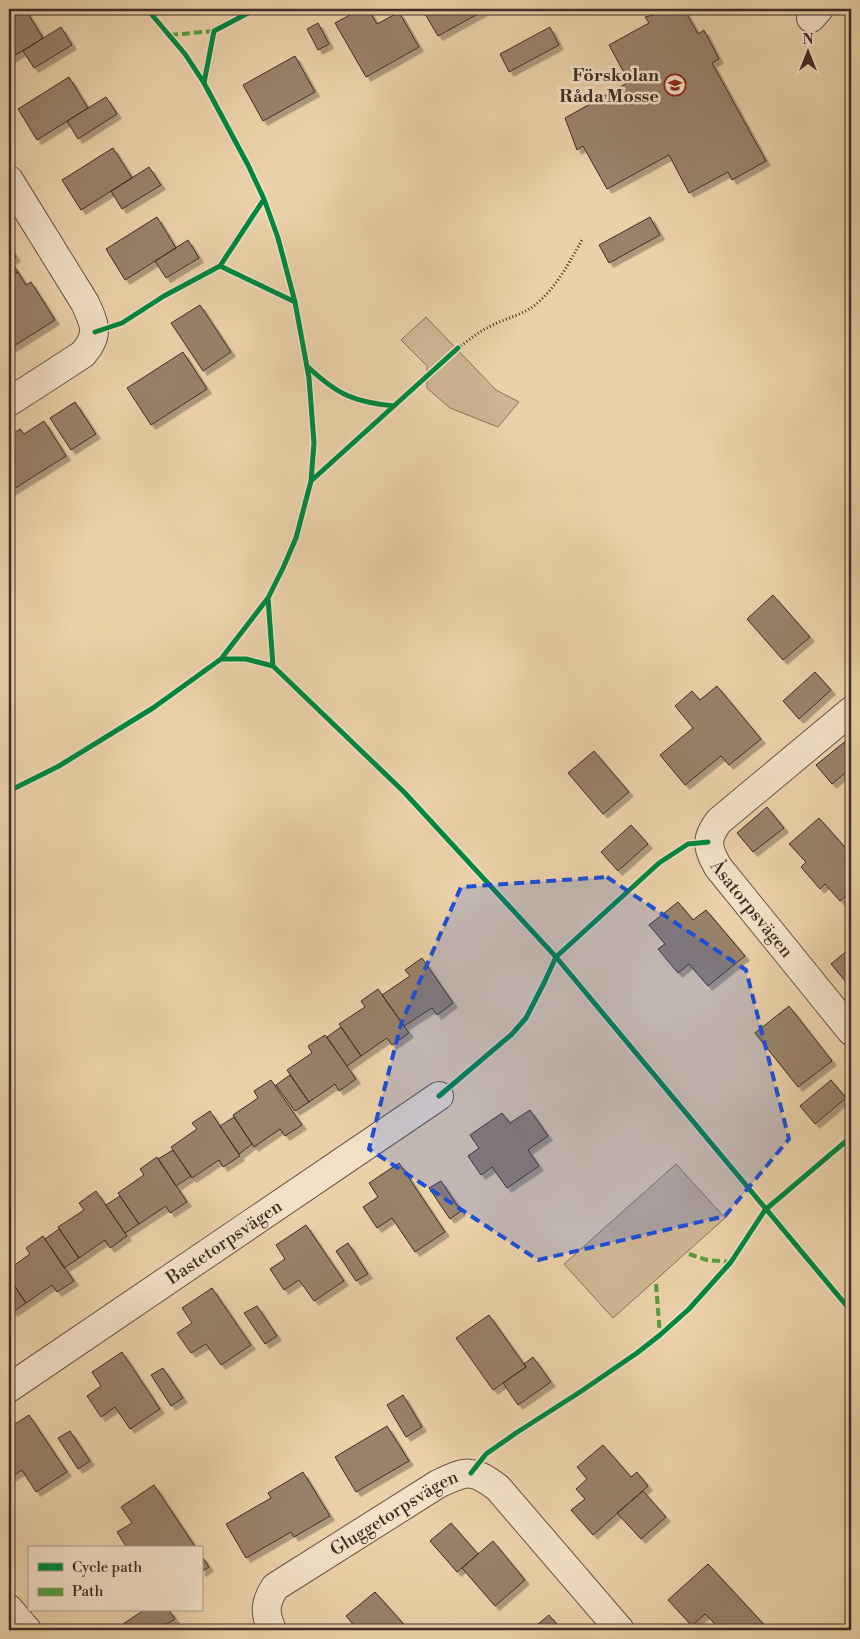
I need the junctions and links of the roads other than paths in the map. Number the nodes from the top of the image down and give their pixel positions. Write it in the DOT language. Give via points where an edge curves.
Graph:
graph roads {
  1 [pos="9,180"];
  2 [pos="9,402"];
  3 [pos="851,711"];
  4 [pos="851,1031"];
  5 [pos="439,1096"];
  6 [pos="9,1388"];
  7 [pos="9,1609"];
  8 [pos="27,1630"];
  9 [pos="272,1630"];
  10 [pos="620,1630"];
  1 -- 2 [label="street" via="85,303 95,332 92,344 83,354"];
  3 -- 4 [label="street, Åsatorpsvägen" via="719,821 711,830 708,842 718,868"];
  5 -- 6 [label="street, Bastetorpsvägen"];
  7 -- 8 [label="street"];
  9 -- 10 [label="street, Gluggetorpsvägen" via="266,1614 268,1598 275,1587 438,1484 471,1473 498,1488"];
}
